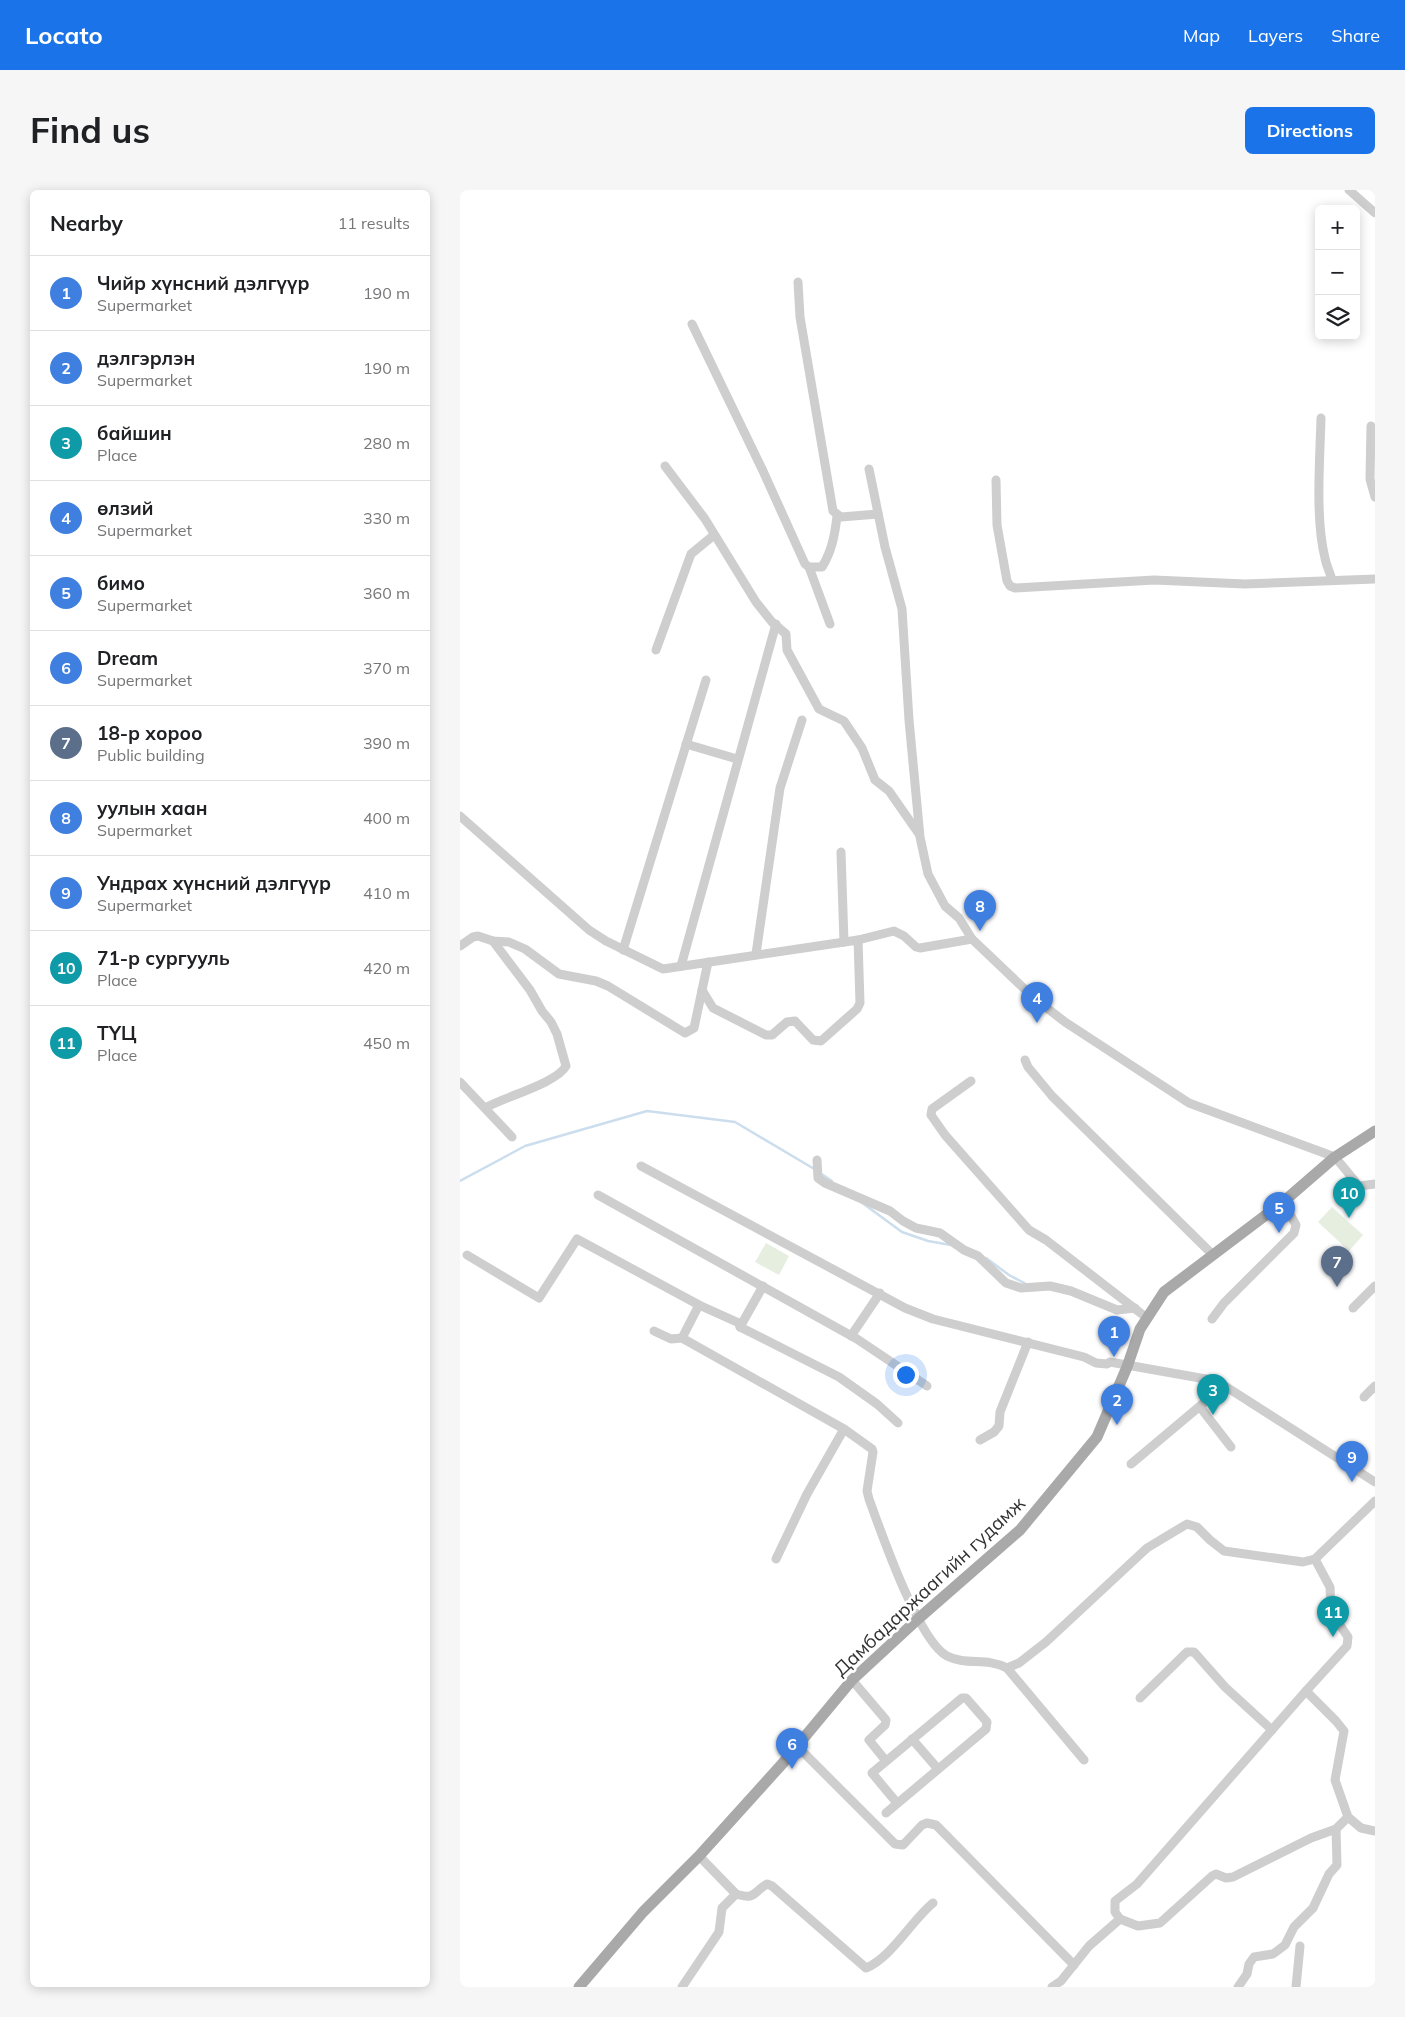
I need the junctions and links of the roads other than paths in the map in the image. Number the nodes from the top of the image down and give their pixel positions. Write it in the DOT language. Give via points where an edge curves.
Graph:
graph roads {
  1 [pos="1349,190"];
  2 [pos="1375,213"];
  3 [pos="798,282"];
  4 [pos="692,324"];
  5 [pos="1321,418"];
  6 [pos="1371,426"];
  7 [pos="665,466"];
  8 [pos="869,469"];
  9 [pos="996,480"];
  10 [pos="1375,497"];
  11 [pos="878,514"];
  12 [pos="837,516"];
  13 [pos="714,534"];
  14 [pos="809,567"];
  15 [pos="1375,579"];
  16 [pos="1332,580"];
  17 [pos="776,624"];
  18 [pos="830,624"];
  19 [pos="656,650"];
  20 [pos="706,680"];
  21 [pos="802,720"];
  22 [pos="686,744"];
  23 [pos="737,759"];
  24 [pos="460,816"];
  25 [pos="920,837"];
  26 [pos="841,852"];
  27 [pos="972,939"];
  28 [pos="858,940"];
  29 [pos="493,941"];
  30 [pos="844,942"];
  31 [pos="460,946"];
  32 [pos="622,950"];
  33 [pos="756,954"];
  34 [pos="708,962"];
  35 [pos="681,966"];
  36 [pos="702,990"];
  37 [pos="1025,1060"];
  38 [pos="971,1081"];
  39 [pos="460,1082"];
  40 [pos="485,1108"];
  41 [pos="1375,1131"];
  42 [pos="512,1137"];
  43 [pos="1335,1157"];
  44 [pos="817,1164"];
  45 [pos="642,1166"];
  46 [pos="1375,1184"];
  47 [pos="598,1195"];
  48 [pos="1283,1202"];
  49 [pos="1213,1255"];
  50 [pos="468,1256"];
  51 [pos="763,1286"];
  52 [pos="1375,1286"];
  53 [pos="880,1293"];
  54 [pos="699,1305"];
  55 [pos="1134,1308"];
  56 [pos="1354,1308"];
  57 [pos="1147,1318"];
  58 [pos="1212,1319"];
  59 [pos="740,1327"];
  60 [pos="654,1331"];
  61 [pos="851,1336"];
  62 [pos="682,1338"];
  63 [pos="1028,1342"];
  64 [pos="1127,1367"];
  65 [pos="1217,1381"];
  66 [pos="927,1386"];
  67 [pos="1375,1386"];
  68 [pos="1364,1397"];
  69 [pos="1200,1407"];
  70 [pos="898,1423"];
  71 [pos="844,1429"];
  72 [pos="980,1440"];
  73 [pos="1231,1447"];
  74 [pos="1131,1464"];
  75 [pos="1375,1482"];
  76 [pos="1375,1501"];
  77 [pos="776,1559"];
  78 [pos="1315,1560"];
  79 [pos="918,1620"];
  80 [pos="1007,1668"];
  81 [pos="852,1680"];
  82 [pos="1306,1691"];
  83 [pos="1140,1698"];
  84 [pos="1272,1730"];
  85 [pos="912,1739"];
  86 [pos="797,1746"];
  87 [pos="1084,1760"];
  88 [pos="886,1761"];
  89 [pos="938,1770"];
  90 [pos="897,1803"];
  91 [pos="886,1813"];
  92 [pos="1348,1817"];
  93 [pos="1336,1829"];
  94 [pos="1375,1831"];
  95 [pos="698,1856"];
  96 [pos="736,1894"];
  97 [pos="933,1903"];
  98 [pos="1120,1920"];
  99 [pos="1300,1946"];
  100 [pos="1074,1965"];
  101 [pos="579,1987"];
  102 [pos="682,1987"];
  103 [pos="1052,1987"];
  104 [pos="1238,1987"];
  105 [pos="1296,1987"];
  1 -- 2 [label="street"];
  3 -- 12 [label="street" via="800,317 833,511"];
  4 -- 14 [label="street"];
  5 -- 16 [label="street" via="1320,510 1325,558"];
  6 -- 10 [label="street" via="1370,479"];
  7 -- 13 [label="street"];
  8 -- 11 [label="street"];
  9 -- 16 [label="street" via="997,526 1007,581 1015,588 1154,580 1245,584"];
  11 -- 12 [label="street"];
  11 -- 25 [label="street" via="902,609"];
  12 -- 14 [label="street" via="828,558 822,567"];
  13 -- 17 [label="street" via="756,602"];
  13 -- 19 [label="street" via="691,554"];
  14 -- 18 [label="street"];
  15 -- 16 [label="street"];
  17 -- 23 [label="street"];
  17 -- 25 [label="street" via="786,634 787,650 819,708 844,721 862,748 875,780 889,791"];
  20 -- 22 [label="street"];
  21 -- 33 [label="street" via="780,788"];
  22 -- 23 [label="street"];
  22 -- 32 [label="street"];
  23 -- 35 [label="street"];
  24 -- 32 [label="street" via="590,930"];
  25 -- 27 [label="street" via="928,874 945,906"];
  26 -- 30 [label="street"];
  27 -- 28 [label="street" via="920,948 894,931"];
  27 -- 43 [label="street" via="1034,998 1065,1022 1189,1103"];
  28 -- 30 [label="street"];
  28 -- 36 [label="street" via="860,1003 821,1042 813,1040 795,1021 787,1022 772,1035 766,1034 713,1008"];
  29 -- 31 [label="street" via="478,936"];
  29 -- 36 [label="street" via="516,944 559,974 608,986 685,1033 694,1028"];
  29 -- 40 [label="street" via="551,1022 566,1066 540,1086"];
  30 -- 33 [label="street"];
  32 -- 35 [label="street" via="663,969"];
  33 -- 34 [label="street"];
  34 -- 35 [label="street"];
  34 -- 36 [label="street"];
  37 -- 49 [label="street" via="1052,1096"];
  38 -- 55 [label="street" via="932,1109 931,1114 945,1135 1029,1230"];
  39 -- 40 [label="street"];
  40 -- 42 [label="street"];
  41 -- 43 [label="main road, Дамбадаржаагийн гудамж"];
  43 -- 46 [label="street" via="1360,1186"];
  43 -- 48 [label="main road, Дамбадаржаагийн гудамж"];
  44 -- 55 [label="street" via="818,1178 831,1188 890,1211 916,1228 940,1233 978,1256 1006,1282 1021,1288 1050,1286 1071,1290 1117,1310"];
  45 -- 53 [label="street"];
  47 -- 51 [label="street"];
  48 -- 49 [label="main road, Дамбадаржаагийн гудамж"];
  48 -- 58 [label="street" via="1296,1224 1294,1233"];
  49 -- 57 [label="main road, Дамбадаржаагийн гудамж" via="1164,1292"];
  50 -- 54 [label="street" via="539,1298 577,1239"];
  51 -- 59 [label="street"];
  51 -- 61 [label="street"];
  52 -- 56 [label="street"];
  53 -- 61 [label="street"];
  53 -- 63 [label="street" via="892,1302 933,1319"];
  54 -- 59 [label="street" via="739,1323"];
  54 -- 62 [label="street"];
  55 -- 57 [label="street"];
  57 -- 64 [label="main road, Дамбадаржаагийн гудамж"];
  59 -- 70 [label="street" via="839,1376"];
  60 -- 62 [label="street" via="671,1339"];
  61 -- 66 [label="street"];
  62 -- 71 [label="street"];
  63 -- 64 [label="street" via="1096,1363 1110,1362"];
  63 -- 72 [label="street" via="1000,1412 999,1426"];
  64 -- 65 [label="street"];
  64 -- 79 [label="main road, Дамбадаржаагийн гудамж" via="1097,1437 1020,1530"];
  65 -- 69 [label="street"];
  65 -- 75 [label="street"];
  67 -- 68 [label="street"];
  69 -- 73 [label="street"];
  69 -- 74 [label="street"];
  71 -- 77 [label="street" via="807,1494"];
  71 -- 79 [label="street" via="872,1449 869,1499"];
  76 -- 78 [label="street"];
  78 -- 80 [label="street" via="1290,1561 1224,1551 1197,1527 1187,1524 1147,1548 1046,1642 1020,1663"];
  78 -- 82 [label="street" via="1330,1587 1332,1612 1349,1641"];
  79 -- 80 [label="street" via="948,1657 960,1661 995,1662"];
  79 -- 81 [label="main road, Дамбадаржаагийн гудамж"];
  80 -- 87 [label="street"];
  81 -- 86 [label="main road, Дамбадаржаагийн гудамж"];
  81 -- 88 [label="street" via="886,1720 869,1740"];
  82 -- 84 [label="street"];
  82 -- 92 [label="street" via="1344,1731 1335,1780"];
  83 -- 84 [label="street" via="1187,1652 1194,1652 1225,1687"];
  84 -- 98 [label="street" via="1137,1884 1115,1901 1115,1912"];
  85 -- 88 [label="street"];
  85 -- 89 [label="street"];
  85 -- 89 [label="street" via="964,1697 987,1722 986,1729"];
  86 -- 95 [label="main road, Дамбадаржаагийн гудамж"];
  86 -- 100 [label="street" via="895,1844 903,1845 927,1822 936,1825"];
  88 -- 90 [label="street" via="872,1773"];
  89 -- 90 [label="street"];
  90 -- 91 [label="street"];
  92 -- 93 [label="street"];
  92 -- 94 [label="street" via="1361,1828"];
  93 -- 98 [label="street" via="1233,1877 1212,1876 1160,1923 1138,1926"];
  93 -- 104 [label="street" via="1337,1865 1329,1874 1313,1908 1294,1927 1284,1945 1273,1954 1254,1957"];
  95 -- 96 [label="street"];
  95 -- 101 [label="main road, Дамбадаржаагийн гудамж" via="643,1912"];
  96 -- 97 [label="street" via="753,1896 767,1884 772,1886 866,1968 872,1966"];
  96 -- 102 [label="street" via="722,1908 719,1932"];
  98 -- 100 [label="street" via="1089,1946"];
  99 -- 105 [label="street"];
  100 -- 103 [label="street"];
}
